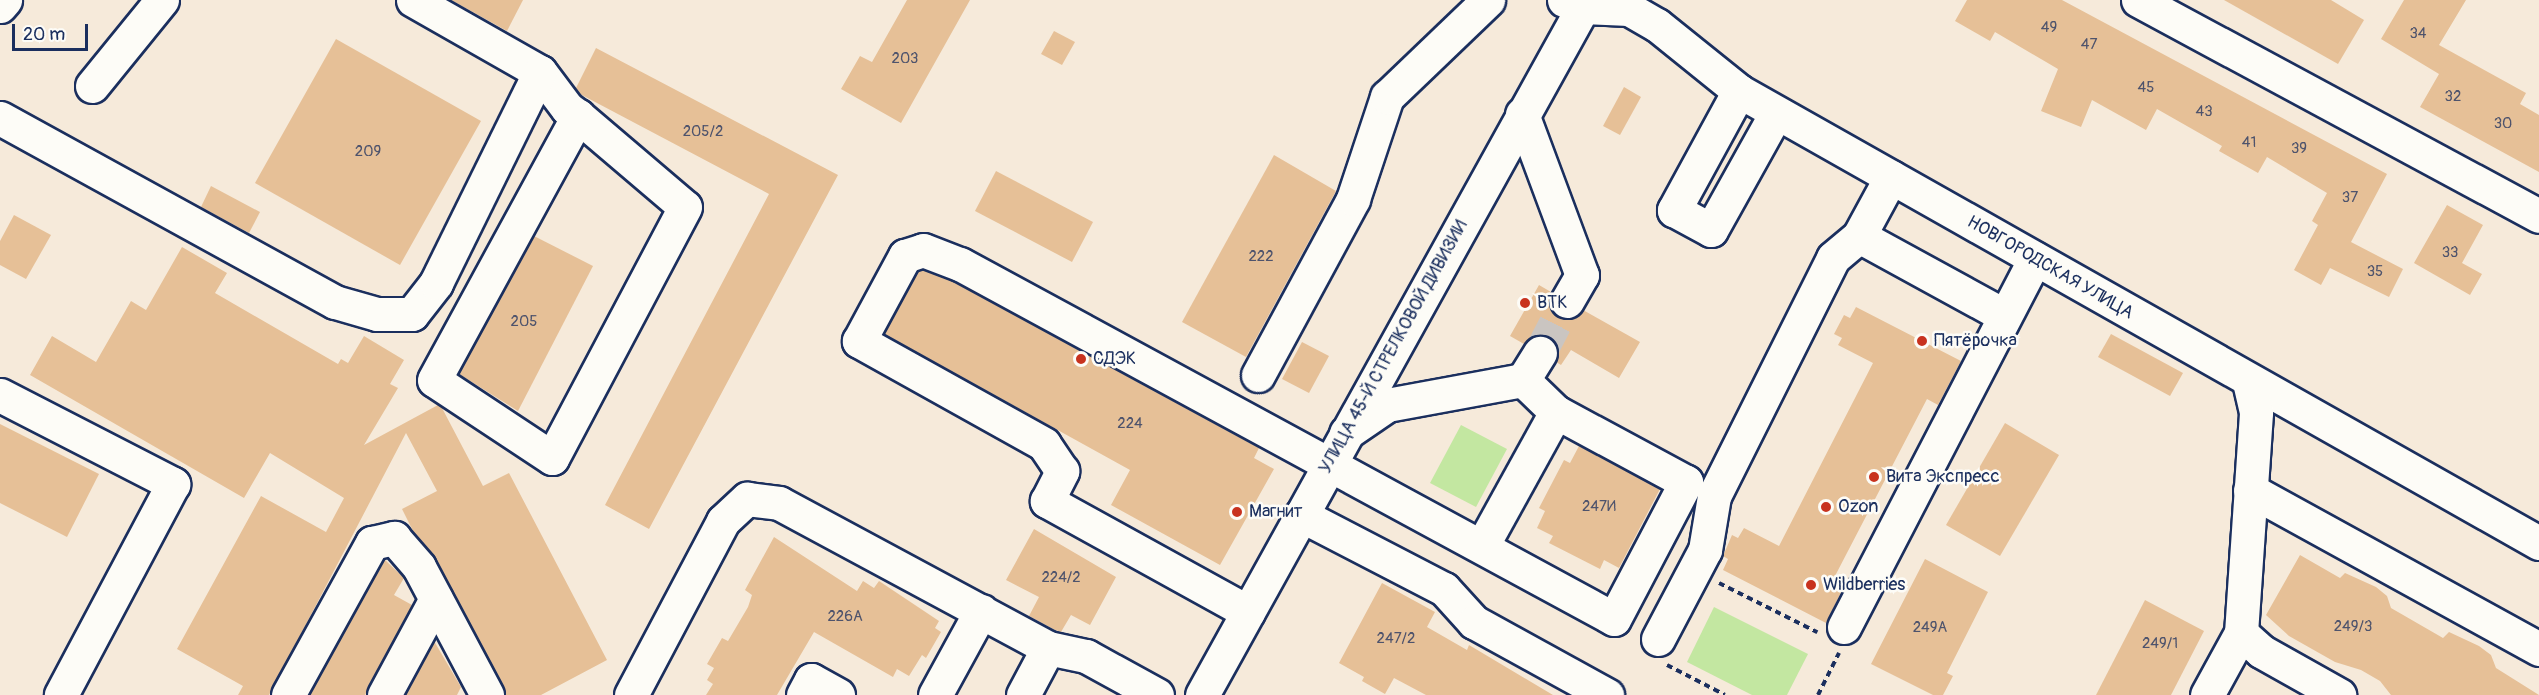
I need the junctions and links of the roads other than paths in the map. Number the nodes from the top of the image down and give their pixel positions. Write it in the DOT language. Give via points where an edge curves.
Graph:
graph roads {
  1 [pos="5,0"];
  2 [pos="162,0"];
  3 [pos="414,0"];
  4 [pos="1488,0"];
  5 [pos="2138,0"];
  6 [pos="1578,2"];
  7 [pos="0,6"];
  8 [pos="540,72"];
  9 [pos="92,86"];
  10 [pos="1739,91"];
  11 [pos="1776,112"];
  12 [pos="1522,114"];
  13 [pos="578,117"];
  14 [pos="0,118"];
  15 [pos="1890,177"];
  16 [pos="2539,216"];
  17 [pos="1859,236"];
  18 [pos="2035,259"];
  19 [pos="1568,301"];
  20 [pos="2006,316"];
  21 [pos="1540,353"];
  22 [pos="1258,375"];
  23 [pos="1523,380"];
  24 [pos="2249,381"];
  25 [pos="0,395"];
  26 [pos="1556,412"];
  27 [pos="1346,433"];
  28 [pos="1328,466"];
  29 [pos="2250,490"];
  30 [pos="1301,515"];
  31 [pos="2539,543"];
  32 [pos="1482,546"];
  33 [pos="436,599"];
  34 [pos="981,611"];
  35 [pos="1248,612"];
  36 [pos="2241,633"];
  37 [pos="1836,636"];
  38 [pos="1658,639"];
  39 [pos="1048,648"];
  40 [pos="2539,649"];
  41 [pos="483,692"];
  42 [pos="61,695"];
  43 [pos="288,695"];
  44 [pos="384,695"];
  45 [pos="631,695"];
  46 [pos="803,695"];
  47 [pos="838,695"];
  48 [pos="935,695"];
  49 [pos="1023,695"];
  50 [pos="1157,695"];
  51 [pos="1202,695"];
  52 [pos="1607,695"];
  53 [pos="2207,695"];
  54 [pos="2339,695"];
  1 -- 7 [label="street"];
  2 -- 9 [label="street"];
  3 -- 8 [label="street"];
  4 -- 22 [label="street" via="1387,97 1353,199"];
  5 -- 16 [label="street"];
  6 -- 10 [label="street, НОВГОРОДСКАЯ УЛИЦА" via="1629,9 1657,25"];
  6 -- 12 [label="street, УЛИЦА 45-Й СТРЕЛКОВОЙ ДИВИЗИИ"];
  8 -- 13 [label="street"];
  8 -- 14 [label="street" via="436,283 412,314 377,314 335,302"];
  10 -- 11 [label="street, НОВГОРОДСКАЯ УЛИЦА"];
  10 -- 11 [label="street" via="1674,210 1712,230"];
  11 -- 15 [label="street, НОВГОРОДСКАЯ УЛИЦА"];
  12 -- 19 [label="street" via="1582,275"];
  12 -- 27 [label="street, УЛИЦА 45-Й СТРЕЛКОВОЙ ДИВИЗИИ"];
  13 -- 13 [label="street" via="685,207 552,458 434,380"];
  15 -- 17 [label="street"];
  15 -- 18 [label="street, НОВГОРОДСКАЯ УЛИЦА"];
  17 -- 20 [label="street"];
  17 -- 38 [label="street" via="1833,258 1714,496 1705,550"];
  18 -- 20 [label="street"];
  18 -- 24 [label="street, НОВГОРОДСКАЯ УЛИЦА"];
  20 -- 37 [label="street"];
  21 -- 23 [label="street"];
  23 -- 26 [label="street"];
  23 -- 27 [label="street" via="1387,405"];
  24 -- 29 [label="street" via="2256,412"];
  24 -- 31 [label="street, НОВГОРОДСКАЯ УЛИЦА"];
  25 -- 42 [label="street" via="173,484"];
  26 -- 32 [label="street"];
  26 -- 32 [label="street" via="1686,482 1614,619"];
  27 -- 28 [label="street, УЛИЦА 45-Й СТРЕЛКОВОЙ ДИВИЗИИ"];
  28 -- 30 [label="street, УЛИЦА 45-Й СТРЕЛКОВОЙ ДИВИЗИИ"];
  28 -- 32 [label="street"];
  28 -- 35 [label="street" via="960,264 923,250 905,256 859,341 1044,444 1062,471 1047,501"];
  29 -- 36 [label="street"];
  29 -- 40 [label="street"];
  30 -- 35 [label="street, УЛИЦА 45-Й СТРЕЛКОВОЙ ДИВИЗИИ"];
  30 -- 52 [label="street" via="1444,589 1474,622"];
  33 -- 41 [label="street"];
  33 -- 43 [label="street" via="419,567 394,538 372,543"];
  33 -- 44 [label="street"];
  34 -- 39 [label="street"];
  34 -- 45 [label="street" via="778,503 747,499 723,521"];
  34 -- 48 [label="street"];
  35 -- 51 [label="street, УЛИЦА 45-Й СТРЕЛКОВОЙ ДИВИЗИИ"];
  36 -- 53 [label="street"];
  36 -- 54 [label="street" via="2261,651"];
  39 -- 49 [label="street"];
  39 -- 50 [label="street" via="1086,656"];
  46 -- 47 [label="street" via="811,680"];
}
